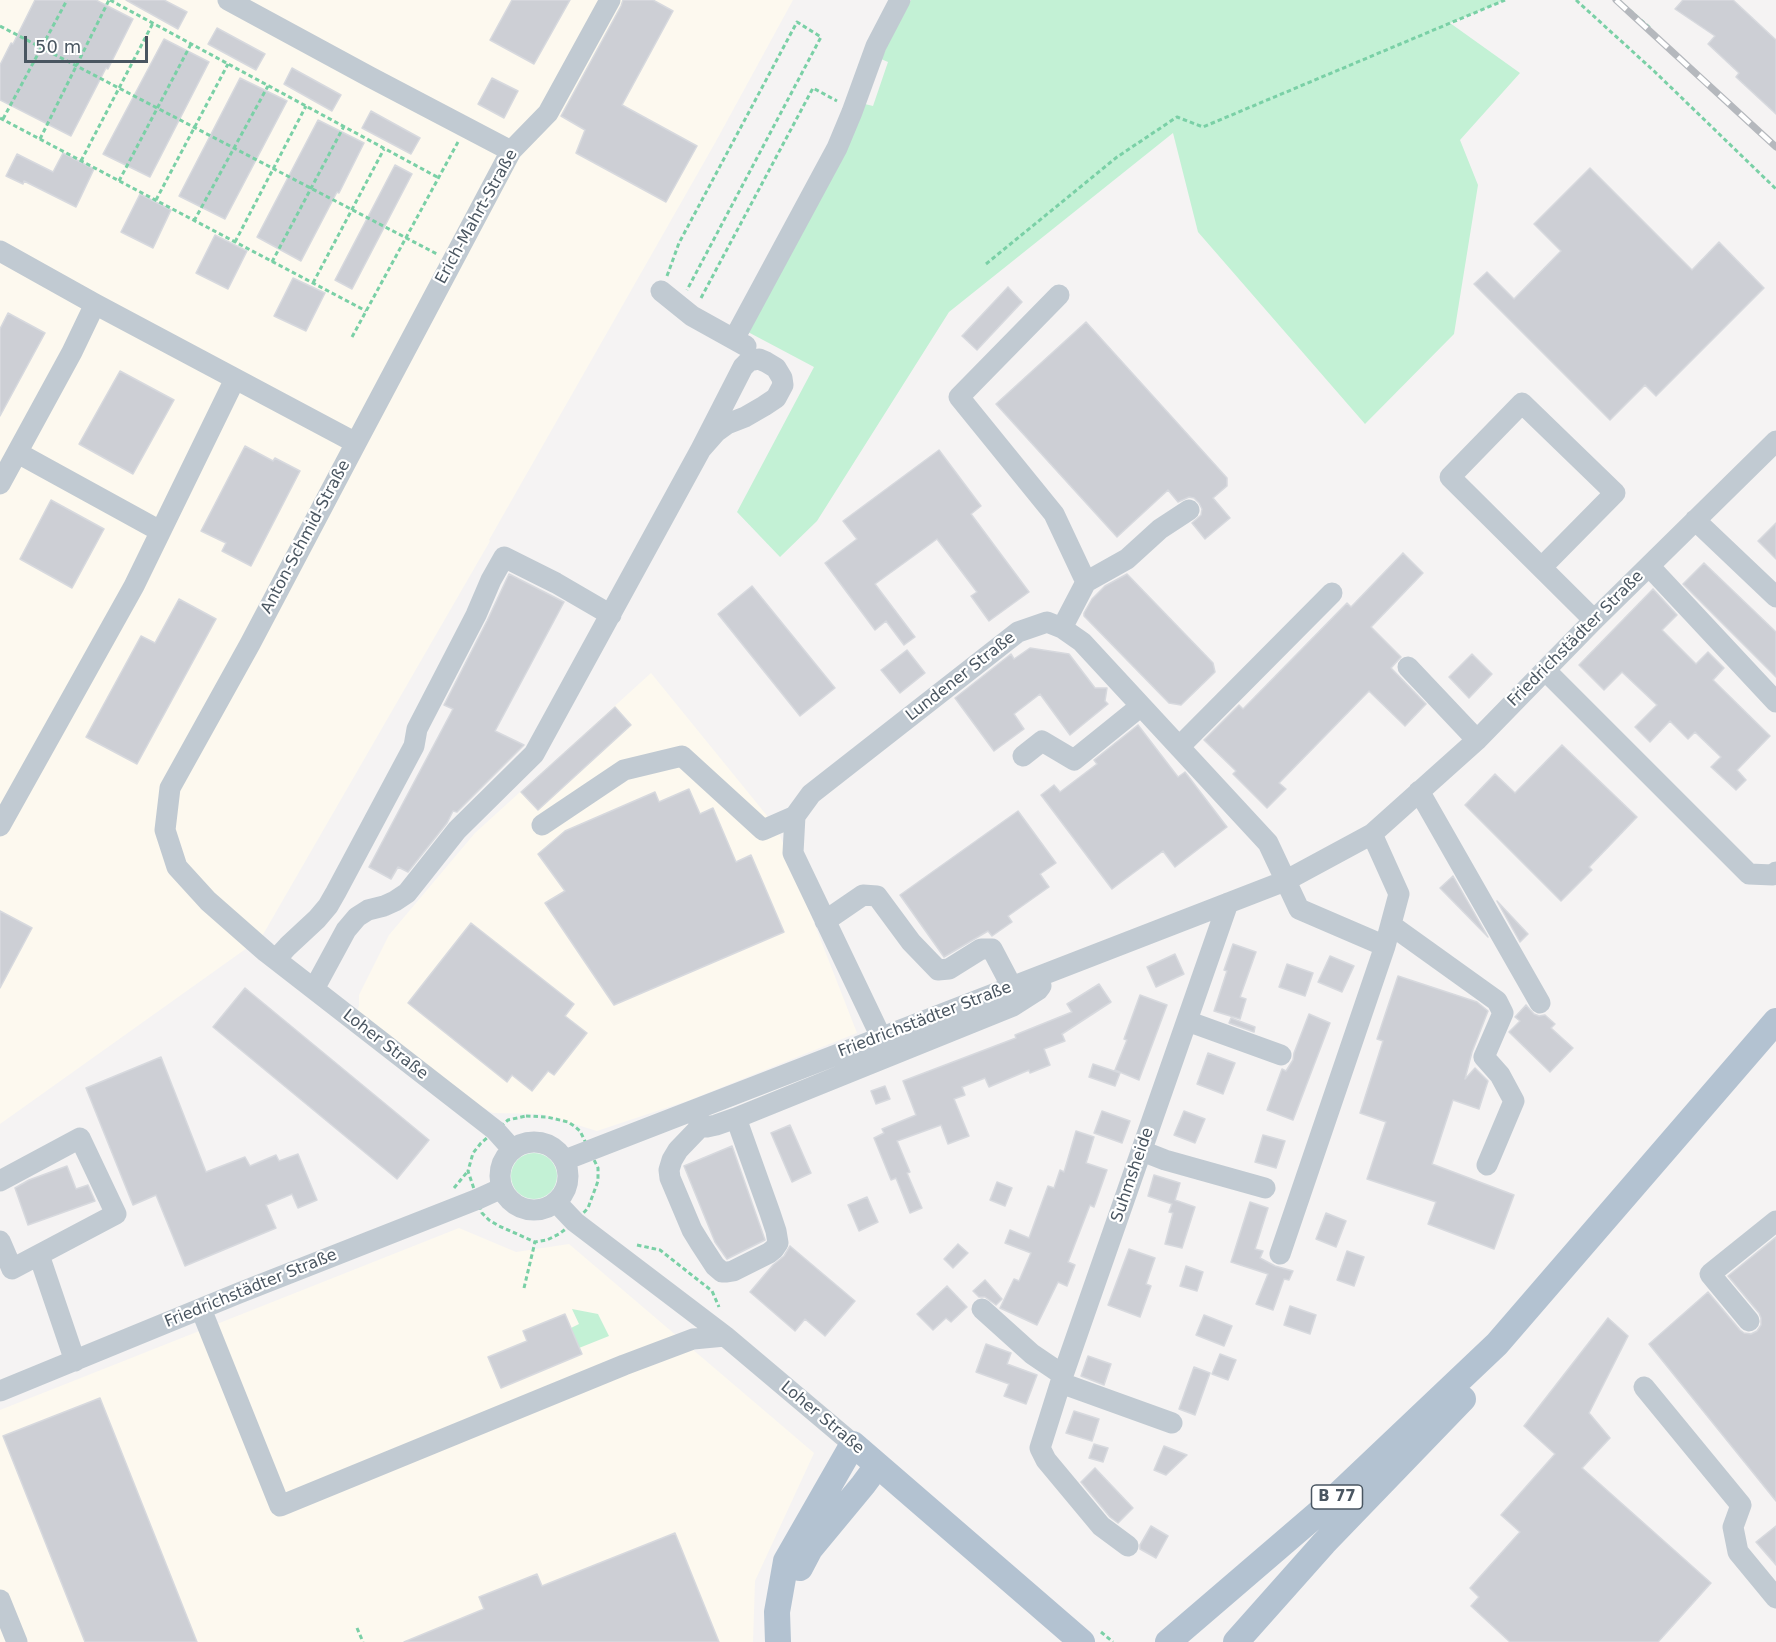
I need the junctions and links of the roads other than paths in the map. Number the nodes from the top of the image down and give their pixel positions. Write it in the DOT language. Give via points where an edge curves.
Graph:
graph roads {
  1 [pos="228,0"];
  2 [pos="610,0"];
  3 [pos="900,0"];
  4 [pos="511,151"];
  5 [pos="0,251"];
  6 [pos="661,291"];
  7 [pos="1059,296"];
  8 [pos="95,304"];
  9 [pos="734,339"];
  10 [pos="759,359"];
  11 [pos="235,379"];
  12 [pos="1776,441"];
  13 [pos="356,443"];
  14 [pos="701,449"];
  15 [pos="18,453"];
  16 [pos="0,484"];
  17 [pos="1189,510"];
  18 [pos="1695,520"];
  19 [pos="160,531"];
  20 [pos="1648,566"];
  21 [pos="1542,567"];
  22 [pos="1086,582"];
  23 [pos="1332,593"];
  24 [pos="1776,597"];
  25 [pos="611,615"];
  26 [pos="1594,620"];
  27 [pos="1062,628"];
  28 [pos="1408,667"];
  29 [pos="1545,670"];
  30 [pos="1776,702"];
  31 [pos="1142,705"];
  32 [pos="1477,740"];
  33 [pos="1179,747"];
  34 [pos="1023,756"];
  35 [pos="1419,791"];
  36 [pos="795,816"];
  37 [pos="542,825"];
  38 [pos="0,826"];
  39 [pos="1372,834"];
  40 [pos="1776,872"];
  41 [pos="1285,881"];
  42 [pos="1228,903"];
  43 [pos="825,921"];
  44 [pos="1391,925"];
  45 [pos="255,942"];
  46 [pos="1385,946"];
  47 [pos="276,959"];
  48 [pos="1039,976"];
  49 [pos="1012,987"];
  50 [pos="314,989"];
  51 [pos="1540,1003"];
  52 [pos="1187,1021"];
  53 [pos="1776,1021"];
  54 [pos="881,1037"];
  55 [pos="1281,1055"];
  56 [pos="698,1117"];
  57 [pos="736,1118"];
  58 [pos="512,1149"];
  59 [pos="1142,1151"];
  60 [pos="565,1160"];
  61 [pos="1487,1165"];
  62 [pos="0,1181"];
  63 [pos="502,1188"];
  64 [pos="1265,1188"];
  65 [pos="556,1202"];
  66 [pos="1776,1221"];
  67 [pos="0,1241"];
  68 [pos="1280,1254"];
  69 [pos="39,1255"];
  70 [pos="688,1308"];
  71 [pos="201,1309"];
  72 [pos="982,1310"];
  73 [pos="1749,1321"];
  74 [pos="724,1336"];
  75 [pos="693,1340"];
  76 [pos="1497,1344"];
  77 [pos="75,1361"];
  78 [pos="1062,1379"];
  79 [pos="1644,1387"];
  80 [pos="0,1391"];
  81 [pos="1172,1423"];
  82 [pos="853,1443"];
  83 [pos="877,1466"];
  84 [pos="1128,1546"];
  85 [pos="1776,1598"];
  86 [pos="0,1600"];
  87 [pos="1094,1639"];
  88 [pos="17,1642"];
  89 [pos="778,1642"];
  90 [pos="789,1642"];
  91 [pos="1168,1642"];
  92 [pos="1236,1642"];
  1 -- 4 [label="street"];
  2 -- 4 [label="street, Erich-Mahrt-Straße" via="548,113"];
  3 -- 9 [label="street" via="876,46 837,148"];
  4 -- 13 [label="street, Erich-Mahrt-Straße"];
  5 -- 8 [label="street, Anton-Schmid-Straße"];
  6 -- 9 [label="street" via="685,311"];
  7 -- 22 [label="street" via="958,397 1054,514"];
  8 -- 11 [label="street, Anton-Schmid-Straße"];
  8 -- 15 [label="street"];
  9 -- 10 [label="street"];
  10 -- 14 [label="street" via="743,367"];
  10 -- 14 [label="street" via="776,368 782,378 776,398 727,424"];
  11 -- 13 [label="street, Anton-Schmid-Straße"];
  11 -- 19 [label="street"];
  12 -- 18 [label="street, Friedrichstädter Straße"];
  13 -- 45 [label="street, Anton-Schmid-Straße" via="170,788 165,830 177,867 208,901"];
  14 -- 25 [label="street"];
  15 -- 16 [label="street"];
  15 -- 19 [label="street"];
  17 -- 22 [label="street" via="1160,529 1127,559"];
  18 -- 20 [label="street, Friedrichstädter Straße"];
  18 -- 24 [label="street"];
  19 -- 38 [label="street" via="134,586"];
  20 -- 26 [label="street, Friedrichstädter Straße"];
  20 -- 30 [label="street"];
  21 -- 21 [label="street" via="1450,477 1522,403 1615,493"];
  21 -- 26 [label="street"];
  22 -- 27 [label="street"];
  23 -- 33 [label="street"];
  25 -- 47 [label="street" via="504,557 417,729 414,746 328,906"];
  25 -- 50 [label="street" via="534,754 457,830 407,893 357,917"];
  26 -- 29 [label="street, Friedrichstädter Straße"];
  27 -- 31 [label="street" via="1082,642"];
  27 -- 36 [label="street, Lundener Straße" via="1047,622 1018,632 811,794"];
  28 -- 32 [label="street"];
  29 -- 32 [label="street, Friedrichstädter Straße"];
  29 -- 40 [label="street" via="1749,874"];
  31 -- 33 [label="street"];
  31 -- 34 [label="street" via="1074,760 1042,741"];
  32 -- 35 [label="street, Friedrichstädter Straße"];
  33 -- 41 [label="street" via="1268,843"];
  35 -- 39 [label="street, Friedrichstädter Straße"];
  35 -- 51 [label="street"];
  36 -- 37 [label="street" via="763,830 682,756 624,770"];
  36 -- 43 [label="street" via="793,853"];
  39 -- 41 [label="street, Friedrichstädter Straße"];
  39 -- 44 [label="street" via="1399,894"];
  41 -- 42 [label="street, Friedrichstädter Straße"];
  41 -- 46 [label="street" via="1299,909"];
  42 -- 48 [label="street, Friedrichstädter Straße"];
  42 -- 52 [label="street, Suhmsheide"];
  43 -- 49 [label="street" via="863,895 877,896 911,942 938,970 949,969 981,949 992,949"];
  43 -- 54 [label="street"];
  44 -- 46 [label="street"];
  44 -- 61 [label="street" via="1497,1001 1503,1013 1484,1057 1500,1075 1514,1101"];
  45 -- 47 [label="street, Loher Straße"];
  46 -- 68 [label="street"];
  47 -- 50 [label="street, Loher Straße"];
  48 -- 49 [label="street, Friedrichstädter Straße"];
  48 -- 57 [label="street" via="1038,990 1006,1009"];
  49 -- 54 [label="street, Friedrichstädter Straße"];
  50 -- 58 [label="street, Loher Straße" via="495,1130"];
  52 -- 55 [label="street"];
  52 -- 59 [label="street, Suhmsheide"];
  53 -- 76 [label="main road, B 77"];
  54 -- 56 [label="street, Friedrichstädter Straße"];
  56 -- 57 [label="street" via="712,1127"];
  56 -- 57 [label="street" via="672,1160 670,1178 699,1243 722,1272 733,1271 769,1253 778,1243"];
  56 -- 60 [label="street, Friedrichstädter Straße"];
  58 -- 60 [label="street" via="531,1141 544,1143"];
  58 -- 63 [label="street" via="500,1171"];
  59 -- 64 [label="street"];
  59 -- 78 [label="street, Suhmsheide"];
  60 -- 65 [label="street" via="567,1185"];
  62 -- 69 [label="street" via="80,1138 116,1214"];
  63 -- 65 [label="street" via="522,1208 537,1210"];
  63 -- 71 [label="street, Friedrichstädter Straße"];
  65 -- 70 [label="street, Loher Straße" via="575,1222"];
  66 -- 73 [label="street" via="1710,1274"];
  67 -- 69 [label="street" via="12,1269"];
  69 -- 77 [label="street"];
  70 -- 74 [label="street, Loher Straße"];
  70 -- 75 [label="street" via="694,1322"];
  71 -- 75 [label="street" via="280,1506"];
  71 -- 77 [label="street, Friedrichstädter Straße"];
  72 -- 78 [label="street"];
  74 -- 75 [label="street"];
  74 -- 82 [label="street, Loher Straße"];
  76 -- 91 [label="main road, B 77" via="1323,1509"];
  76 -- 92 [label="main road" via="1462,1401 1324,1543"];
  77 -- 80 [label="street, Friedrichstädter Straße"];
  78 -- 81 [label="street"];
  78 -- 84 [label="street, Suhmsheide" via="1040,1448 1101,1526"];
  79 -- 85 [label="street" via="1741,1505 1733,1527 1738,1552"];
  82 -- 83 [label="main road, Loher Straße"];
  82 -- 89 [label="main road" via="786,1561 777,1612"];
  83 -- 87 [label="main road, Loher Straße"];
  83 -- 90 [label="main road" via="801,1565 790,1614"];
  86 -- 88 [label="street"];
}
